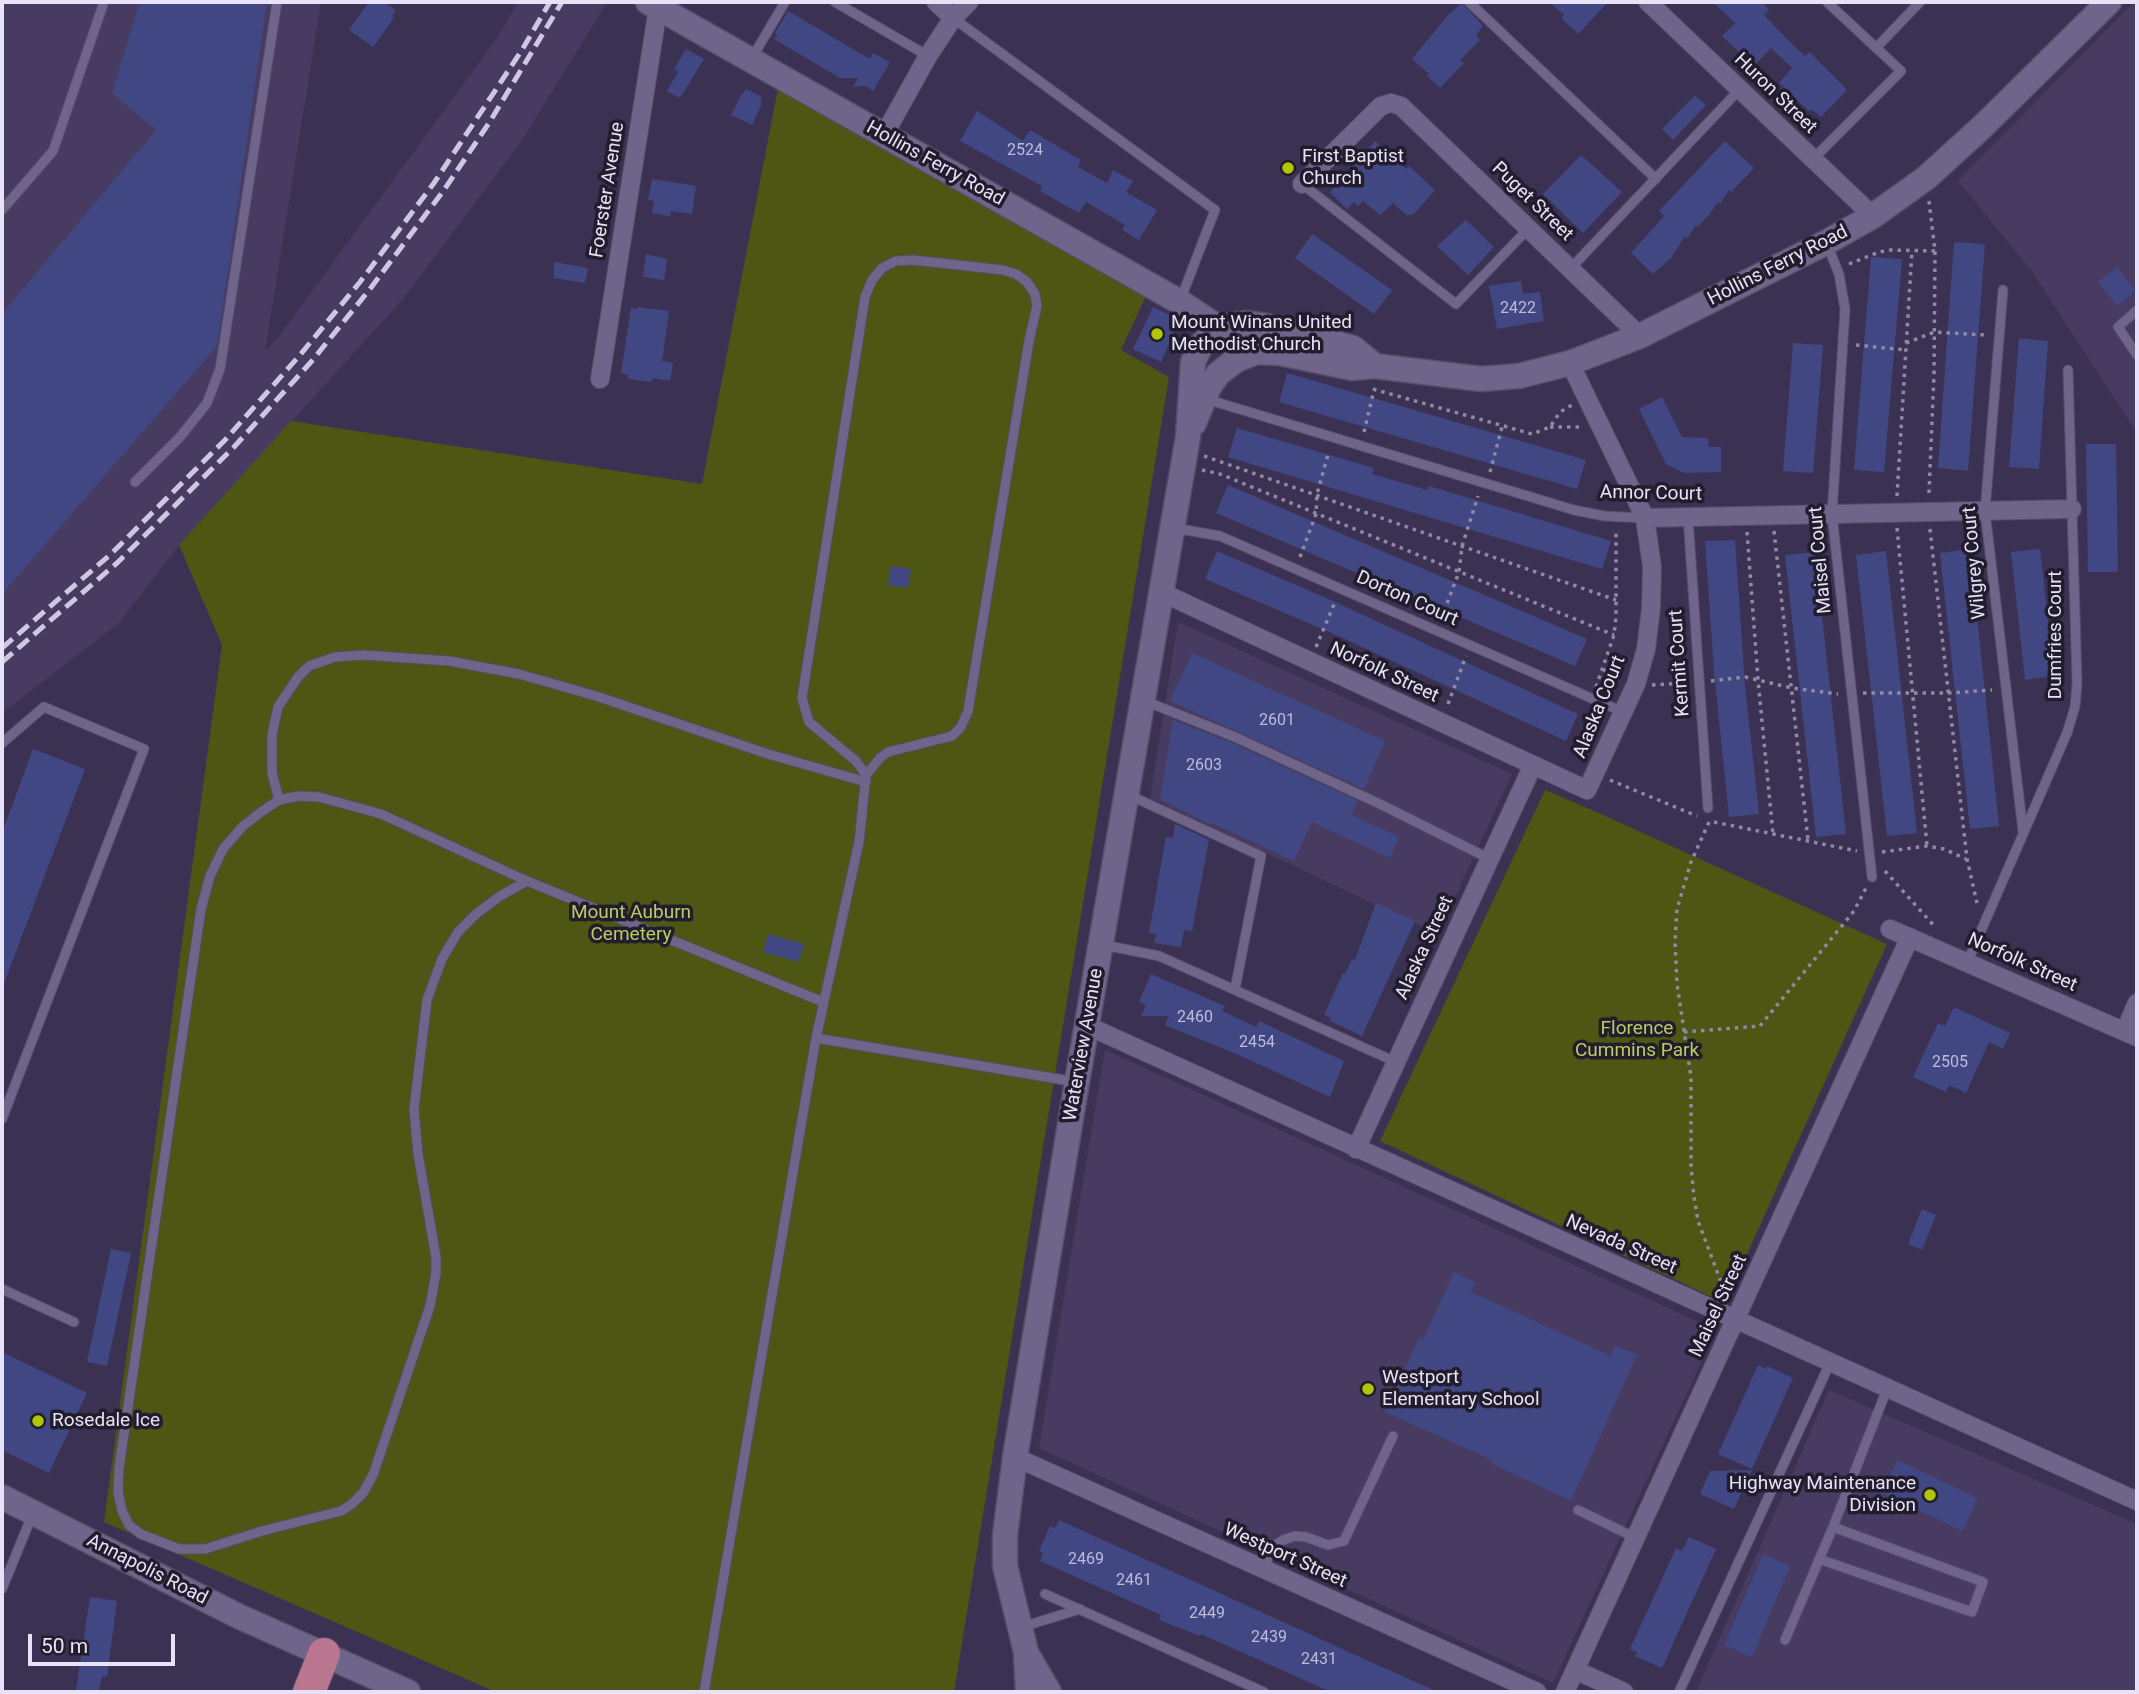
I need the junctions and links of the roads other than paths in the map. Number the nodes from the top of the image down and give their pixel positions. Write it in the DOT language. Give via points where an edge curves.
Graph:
graph roads {
  1 [pos="104,2"];
  2 [pos="277,2"];
  3 [pos="785,2"];
  4 [pos="835,2"];
  5 [pos="936,2"];
  6 [pos="969,2"];
  7 [pos="1469,2"];
  8 [pos="1648,2"];
  9 [pos="1827,2"];
  10 [pos="1920,2"];
  11 [pos="2109,2"];
  12 [pos="653,5"];
  13 [pos="953,18"];
  14 [pos="1876,48"];
  15 [pos="928,56"];
  16 [pos="751,60"];
  17 [pos="1740,89"];
  18 [pos="884,135"];
  19 [pos="1813,159"];
  20 [pos="1656,178"];
  21 [pos="1303,184"];
  22 [pos="2,210"];
  23 [pos="1873,216"];
  24 [pos="1529,228"];
  25 [pos="1826,242"];
  26 [pos="1570,268"];
  27 [pos="2003,290"];
  28 [pos="1180,302"];
  29 [pos="2137,310"];
  30 [pos="1221,329"];
  31 [pos="1640,335"];
  32 [pos="1250,355"];
  33 [pos="2137,355"];
  34 [pos="1570,363"];
  35 [pos="2068,370"];
  36 [pos="1375,378"];
  37 [pos="600,379"];
  38 [pos="1204,398"];
  39 [pos="1186,451"];
  40 [pos="135,482"];
  41 [pos="2072,509"];
  42 [pos="1985,511"];
  43 [pos="1832,514"];
  44 [pos="1688,517"];
  45 [pos="1645,518"];
  46 [pos="1172,528"];
  47 [pos="1163,593"];
  48 [pos="1144,701"];
  49 [pos="1625,713"];
  50 [pos="2,743"];
  51 [pos="1533,765"];
  52 [pos="866,778"];
  53 [pos="1591,782"];
  54 [pos="1127,794"];
  55 [pos="279,800"];
  56 [pos="1708,808"];
  57 [pos="2023,833"];
  58 [pos="1490,859"];
  59 [pos="1872,877"];
  60 [pos="527,881"];
  61 [pos="1890,929"];
  62 [pos="1910,937"];
  63 [pos="1102,944"];
  64 [pos="1959,959"];
  65 [pos="1236,989"];
  66 [pos="823,1002"];
  67 [pos="2137,1003"];
  68 [pos="1088,1026"];
  69 [pos="2131,1034"];
  70 [pos="816,1038"];
  71 [pos="1395,1062"];
  72 [pos="1077,1082"];
  73 [pos="2,1119"];
  74 [pos="1356,1149"];
  75 [pos="2,1289"];
  76 [pos="1735,1320"];
  77 [pos="74,1322"];
  78 [pos="1830,1363"];
  79 [pos="1887,1389"];
  80 [pos="1393,1436"];
  81 [pos="1015,1457"];
  82 [pos="2,1497"];
  83 [pos="2137,1501"];
  84 [pos="1578,1510"];
  85 [pos="33,1512"];
  86 [pos="1833,1527"];
  87 [pos="1636,1538"];
  88 [pos="1819,1559"];
  89 [pos="1263,1569"];
  90 [pos="2,1589"];
  91 [pos="1045,1594"];
  92 [pos="1080,1609"];
  93 [pos="1018,1628"];
  94 [pos="1785,1640"];
  95 [pos="1026,1652"];
  96 [pos="332,1658"];
  97 [pos="1575,1670"];
  98 [pos="309,1692"];
  99 [pos="327,1692"];
  100 [pos="408,1692"];
  101 [pos="704,1692"];
  102 [pos="1028,1692"];
  103 [pos="1049,1692"];
  104 [pos="1264,1692"];
  105 [pos="1537,1692"];
  106 [pos="1565,1692"];
  107 [pos="1624,1692"];
  108 [pos="1679,1692"];
  1 -- 22 [label="lane" via="53,151"];
  2 -- 40 [label="lane" via="220,369 207,403"];
  3 -- 16 [label="lane"];
  4 -- 15 [label="lane"];
  5 -- 13 [label="street"];
  6 -- 13 [label="street"];
  7 -- 20 [label="lane"];
  8 -- 17 [label="street, Huron Street"];
  9 -- 14 [label="lane"];
  10 -- 14 [label="lane"];
  11 -- 23 [label="street, Hollins Ferry Road" via="1926,178"];
  12 -- 16 [label="street, Hollins Ferry Road"];
  12 -- 37 [label="street, Foerster Avenue"];
  13 -- 15 [label="street"];
  13 -- 28 [label="lane" via="1215,210"];
  14 -- 19 [label="lane" via="1901,71"];
  15 -- 18 [label="street"];
  16 -- 18 [label="street, Hollins Ferry Road"];
  17 -- 19 [label="street, Huron Street"];
  17 -- 20 [label="lane"];
  18 -- 28 [label="street, Hollins Ferry Road"];
  19 -- 23 [label="street, Huron Street"];
  20 -- 26 [label="lane"];
  21 -- 24 [label="lane" via="1456,304"];
  21 -- 24 [label="street, Puget Street" via="1375,111 1391,103 1410,114"];
  23 -- 25 [label="street, Hollins Ferry Road"];
  24 -- 26 [label="street, Puget Street"];
  25 -- 31 [label="street, Hollins Ferry Road"];
  25 -- 43 [label="lane, Maisel Court" via="1845,309"];
  26 -- 31 [label="street, Puget Street"];
  27 -- 42 [label="lane, Wilgrey Court"];
  28 -- 30 [label="street, Hollins Ferry Road"];
  29 -- 33 [label="lane" via="2118,327"];
  30 -- 32 [label="street, Hollins Ferry Road"];
  30 -- 36 [label="street, Hollins Ferry Road" via="1245,323 1267,326 1353,348"];
  30 -- 39 [label="street, Waterview Avenue" via="1201,345 1193,362"];
  31 -- 34 [label="street, Hollins Ferry Road"];
  32 -- 36 [label="street, Hollins Ferry Road" via="1280,353 1352,368"];
  32 -- 38 [label="street, Waterview Avenue" via="1218,374"];
  34 -- 36 [label="street, Hollins Ferry Road" via="1481,380"];
  34 -- 45 [label="street, Alaska Court"];
  35 -- 41 [label="lane, Dumfries Court"];
  38 -- 39 [label="street, Waterview Avenue"];
  38 -- 45 [label="lane, Annor Court" via="1574,510"];
  39 -- 46 [label="street, Waterview Avenue"];
  41 -- 42 [label="street, Annor Court"];
  41 -- 57 [label="lane, Dumfries Court" via="2075,707"];
  42 -- 43 [label="street, Annor Court"];
  42 -- 57 [label="lane, Wilgrey Court"];
  43 -- 44 [label="street, Annor Court"];
  43 -- 59 [label="lane, Maisel Court"];
  44 -- 45 [label="street, Annor Court"];
  44 -- 56 [label="lane, Kermit Court"];
  45 -- 49 [label="street, Alaska Court" via="1651,608 1646,649"];
  46 -- 47 [label="street, Waterview Avenue"];
  46 -- 49 [label="lane, Dorton Court" via="1220,536"];
  47 -- 48 [label="street, Waterview Avenue"];
  47 -- 51 [label="street, Norfolk Street"];
  48 -- 54 [label="street, Waterview Avenue"];
  48 -- 58 [label="lane" via="1235,737"];
  49 -- 53 [label="street, Alaska Court"];
  50 -- 73 [label="lane" via="44,707 144,749"];
  51 -- 53 [label="street, Norfolk Street"];
  51 -- 58 [label="street, Alaska Street"];
  52 -- 52 [label="lane" via="888,752 952,736 968,711 1037,306 1035,294 1016,274 896,261 872,280 865,297 802,698 809,722 856,761"];
  52 -- 55 [label="lane" via="768,754 519,674 449,661 364,655 335,657 309,666 278,707 272,773"];
  52 -- 66 [label="lane" via="859,842"];
  54 -- 63 [label="street, Waterview Avenue"];
  54 -- 65 [label="lane" via="1261,856"];
  55 -- 60 [label="lane" via="319,796 371,810"];
  55 -- 60 [label="lane" via="243,826 223,849 209,876 201,909 119,1468 118,1492 129,1525 179,1549 205,1549 341,1511 363,1493 373,1475 430,1306 436,1273 414,1108 427,1000 442,959 458,933 476,914"];
  57 -- 64 [label="lane, Dumfries Court" via="1983,927"];
  58 -- 71 [label="street, Alaska Street"];
  60 -- 66 [label="lane"];
  61 -- 62 [label="street, Norfolk Street"];
  62 -- 64 [label="street, Norfolk Street"];
  62 -- 76 [label="street, Maisel Street"];
  63 -- 65 [label="lane" via="1159,956"];
  63 -- 68 [label="street, Waterview Avenue"];
  64 -- 69 [label="street, Norfolk Street"];
  65 -- 71 [label="lane"];
  66 -- 70 [label="lane"];
  67 -- 69 [label="street"];
  68 -- 72 [label="street, Waterview Avenue"];
  68 -- 74 [label="street, Nevada Street"];
  70 -- 72 [label="lane"];
  70 -- 101 [label="lane"];
  71 -- 74 [label="street, Alaska Street"];
  72 -- 81 [label="street, Waterview Avenue"];
  74 -- 76 [label="street, Nevada Street"];
  75 -- 77 [label="lane"];
  76 -- 78 [label="street, Nevada Street"];
  76 -- 87 [label="street, Maisel Street"];
  78 -- 79 [label="street, Nevada Street"];
  78 -- 108 [label="lane"];
  79 -- 83 [label="street, Nevada Street"];
  79 -- 86 [label="lane"];
  80 -- 89 [label="lane" via="1344,1541 1328,1545 1306,1537 1283,1540 1273,1547"];
  81 -- 89 [label="street, Westport Street"];
  81 -- 93 [label="street, Waterview Avenue" via="1004,1551"];
  82 -- 85 [label="street, Annapolis Road"];
  84 -- 87 [label="lane"];
  85 -- 90 [label="lane"];
  85 -- 96 [label="street, Annapolis Road" via="238,1616"];
  86 -- 88 [label="lane"];
  86 -- 88 [label="lane" via="1983,1582 1972,1612"];
  87 -- 97 [label="street, Maisel Street"];
  88 -- 94 [label="lane"];
  89 -- 105 [label="street, Westport Street"];
  91 -- 92 [label="lane"];
  92 -- 93 [label="lane"];
  92 -- 104 [label="lane"];
  93 -- 95 [label="street, Waterview Avenue"];
  95 -- 102 [label="street, Waterview Avenue"];
  95 -- 103 [label="street, Waterview Avenue"];
  96 -- 98 [label="highway"];
  96 -- 99 [label="highway"];
  96 -- 100 [label="street, Annapolis Road"];
  97 -- 106 [label="street, Maisel Street"];
  97 -- 107 [label="street"];
}
